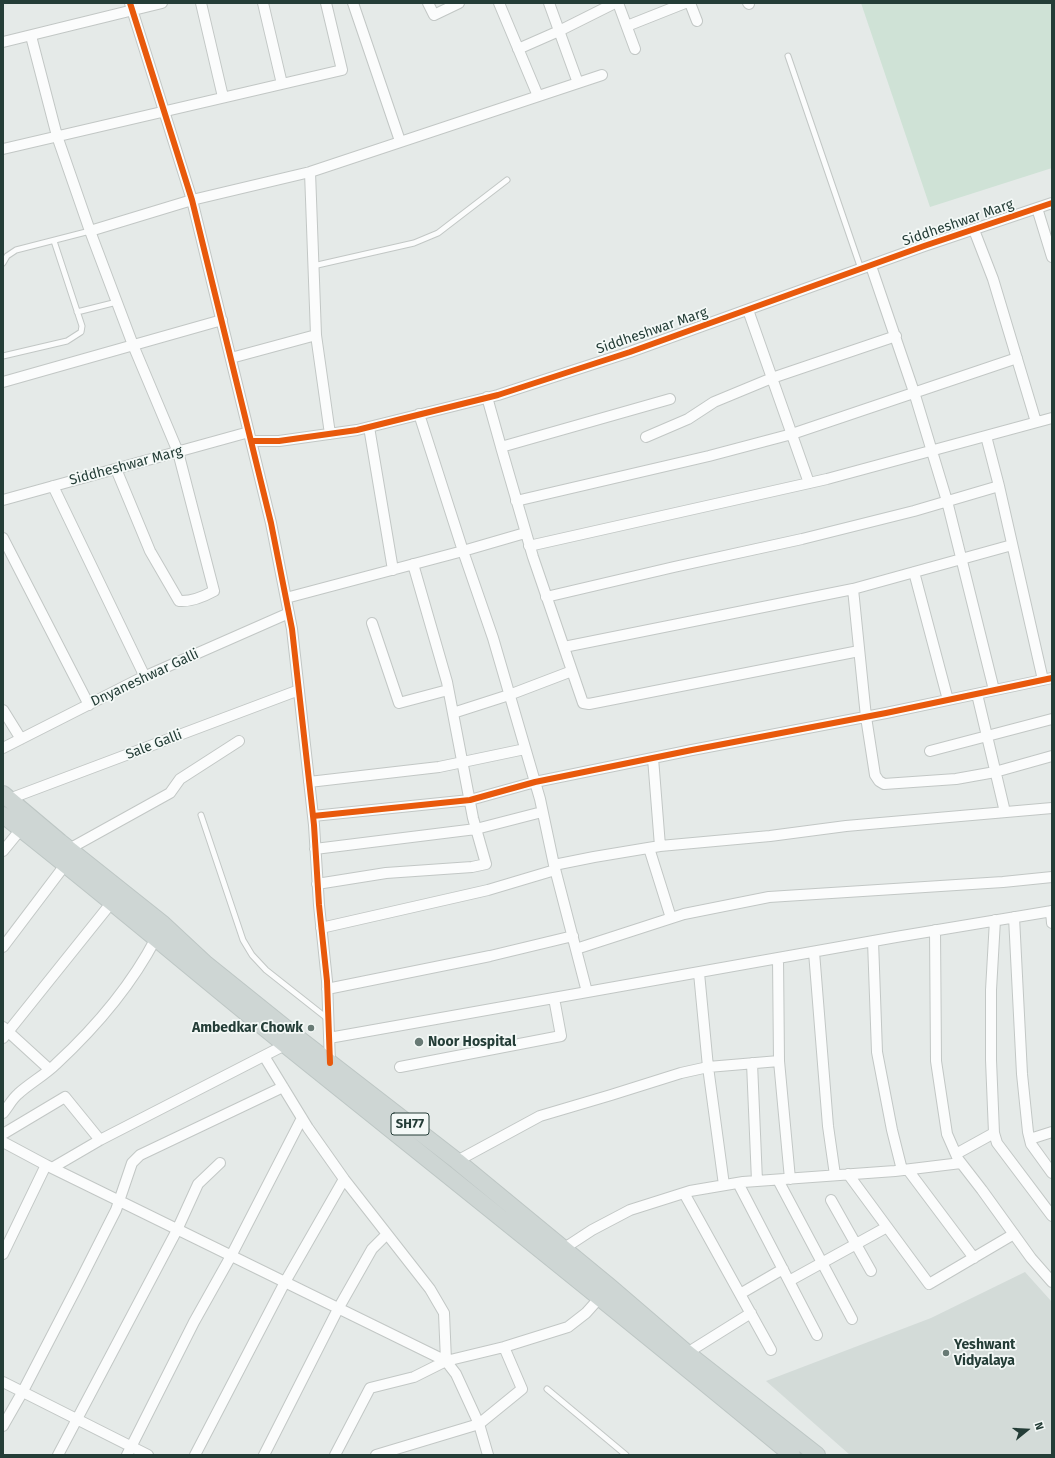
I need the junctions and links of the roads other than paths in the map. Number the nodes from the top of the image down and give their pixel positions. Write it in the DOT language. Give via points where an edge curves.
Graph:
graph roads {
  1 [pos="162,3"];
  2 [pos="201,3"];
  3 [pos="263,3"];
  4 [pos="326,3"];
  5 [pos="353,3"];
  6 [pos="428,3"];
  7 [pos="459,3"];
  8 [pos="499,3"];
  9 [pos="549,3"];
  10 [pos="615,3"];
  11 [pos="618,3"];
  12 [pos="685,3"];
  13 [pos="690,3"];
  14 [pos="130,7"];
  15 [pos="697,21"];
  16 [pos="627,26"];
  17 [pos="559,31"];
  18 [pos="31,36"];
  19 [pos="3,42"];
  20 [pos="518,49"];
  21 [pos="635,49"];
  22 [pos="788,56"];
  23 [pos="602,75"];
  24 [pos="578,83"];
  25 [pos="282,84"];
  26 [pos="538,96"];
  27 [pos="222,98"];
  28 [pos="164,111"];
  29 [pos="57,136"];
  30 [pos="400,141"];
  31 [pos="3,149"];
  32 [pos="310,172"];
  33 [pos="507,180"];
  34 [pos="192,200"];
  35 [pos="1052,204"];
  36 [pos="1037,208"];
  37 [pos="974,230"];
  38 [pos="90,231"];
  39 [pos="54,241"];
  40 [pos="1052,257"];
  41 [pos="3,262"];
  42 [pos="313,266"];
  43 [pos="871,266"];
  44 [pos="860,269"];
  45 [pos="117,302"];
  46 [pos="748,310"];
  47 [pos="77,312"];
  48 [pos="222,320"];
  49 [pos="316,335"];
  50 [pos="896,336"];
  51 [pos="133,345"];
  52 [pos="3,356"];
  53 [pos="231,358"];
  54 [pos="1017,358"];
  55 [pos="772,378"];
  56 [pos="3,382"];
  57 [pos="914,392"];
  58 [pos="487,398"];
  59 [pos="670,399"];
  60 [pos="418,414"];
  61 [pos="1052,420"];
  62 [pos="1036,422"];
  63 [pos="369,427"];
  64 [pos="330,434"];
  65 [pos="792,434"];
  66 [pos="250,436"];
  67 [pos="986,436"];
  68 [pos="646,437"];
  69 [pos="501,447"];
  70 [pos="931,451"];
  71 [pos="178,452"];
  72 [pos="116,469"];
  73 [pos="809,483"];
  74 [pos="53,486"];
  75 [pos="999,486"];
  76 [pos="3,500"];
  77 [pos="516,500"];
  78 [pos="947,501"];
  79 [pos="526,532"];
  80 [pos="3,538"];
  81 [pos="1012,545"];
  82 [pos="529,546"];
  83 [pos="463,551"];
  84 [pos="961,559"];
  85 [pos="413,564"];
  86 [pos="393,570"];
  87 [pos="914,572"];
  88 [pos="854,589"];
  89 [pos="546,597"];
  90 [pos="286,598"];
  91 [pos="289,613"];
  92 [pos="372,623"];
  93 [pos="564,647"];
  94 [pos="859,651"];
  95 [pos="572,671"];
  96 [pos="145,677"];
  97 [pos="1047,679"];
  98 [pos="299,690"];
  99 [pos="448,690"];
  100 [pos="994,690"];
  101 [pos="976,694"];
  102 [pos="509,695"];
  103 [pos="948,700"];
  104 [pos="89,704"];
  105 [pos="3,710"];
  106 [pos="452,712"];
  107 [pos="866,717"];
  108 [pos="1052,719"];
  109 [pos="987,736"];
  110 [pos="21,738"];
  111 [pos="239,742"];
  112 [pos="3,748"];
  113 [pos="525,749"];
  114 [pos="930,751"];
  115 [pos="1052,756"];
  116 [pos="653,758"];
  117 [pos="462,762"];
  118 [pos="995,772"];
  119 [pos="309,782"];
  120 [pos="534,782"];
  121 [pos="6,796"];
  122 [pos="470,800"];
  123 [pos="1052,808"];
  124 [pos="542,812"];
  125 [pos="1004,812"];
  126 [pos="3,814"];
  127 [pos="201,815"];
  128 [pos="313,816"];
  129 [pos="21,829"];
  130 [pos="476,829"];
  131 [pos="660,846"];
  132 [pos="649,848"];
  133 [pos="69,849"];
  134 [pos="315,849"];
  135 [pos="3,851"];
  136 [pos="65,865"];
  137 [pos="554,867"];
  138 [pos="1052,877"];
  139 [pos="317,884"];
  140 [pos="112,902"];
  141 [pos="1051,911"];
  142 [pos="1014,917"];
  143 [pos="671,918"];
  144 [pos="995,920"];
  145 [pos="1052,923"];
  146 [pos="321,928"];
  147 [pos="935,930"];
  148 [pos="573,936"];
  149 [pos="156,938"];
  150 [pos="873,941"];
  151 [pos="3,947"];
  152 [pos="576,949"];
  153 [pos="814,952"];
  154 [pos="778,958"];
  155 [pos="700,973"];
  156 [pos="327,989"];
  157 [pos="587,992"];
  158 [pos="554,998"];
  159 [pos="328,1020"];
  160 [pos="5,1032"];
  161 [pos="329,1038"];
  162 [pos="285,1045"];
  163 [pos="264,1056"];
  164 [pos="779,1061"];
  165 [pos="330,1063"];
  166 [pos="752,1063"];
  167 [pos="400,1067"];
  168 [pos="708,1067"];
  169 [pos="49,1069"];
  170 [pos="283,1087"];
  171 [pos="3,1113"];
  172 [pos="302,1118"];
  173 [pos="1052,1132"];
  174 [pos="994,1133"];
  175 [pos="3,1134"];
  176 [pos="1030,1139"];
  177 [pos="100,1140"];
  178 [pos="3,1142"];
  179 [pos="958,1159"];
  180 [pos="457,1161"];
  181 [pos="220,1162"];
  182 [pos="49,1167"];
  183 [pos="905,1170"];
  184 [pos="1052,1173"];
  185 [pos="848,1174"];
  186 [pos="835,1175"];
  187 [pos="344,1178"];
  188 [pos="790,1179"];
  189 [pos="778,1180"];
  190 [pos="757,1181"];
  191 [pos="738,1183"];
  192 [pos="724,1185"];
  193 [pos="684,1193"];
  194 [pos="831,1200"];
  195 [pos="119,1201"];
  196 [pos="1052,1216"];
  197 [pos="887,1227"];
  198 [pos="177,1230"];
  199 [pos="387,1234"];
  200 [pos="1014,1234"];
  201 [pos="856,1244"];
  202 [pos="563,1249"];
  203 [pos="3,1254"];
  204 [pos="231,1256"];
  205 [pos="974,1258"];
  206 [pos="822,1262"];
  207 [pos="783,1269"];
  208 [pos="871,1271"];
  209 [pos="789,1281"];
  210 [pos="285,1282"];
  211 [pos="1052,1282"];
  212 [pos="605,1292"];
  213 [pos="740,1294"];
  214 [pos="338,1308"];
  215 [pos="751,1313"];
  216 [pos="852,1319"];
  217 [pos="817,1335"];
  218 [pos="504,1347"];
  219 [pos="771,1350"];
  220 [pos="687,1353"];
  221 [pos="446,1361"];
  222 [pos="3,1382"];
  223 [pos="547,1389"];
  224 [pos="23,1391"];
  225 [pos="78,1420"];
  226 [pos="479,1424"];
  227 [pos="3,1426"];
  228 [pos="129,1451"];
  229 [pos="58,1455"];
  230 [pos="148,1455"];
  231 [pos="195,1455"];
  232 [pos="264,1455"];
  233 [pos="335,1455"];
  234 [pos="376,1455"];
  235 [pos="488,1455"];
  236 [pos="626,1455"];
  237 [pos="791,1455"];
  238 [pos="817,1455"];
  1 -- 14 [label="street"];
  2 -- 27 [label="street"];
  3 -- 25 [label="street"];
  4 -- 25 [label="street" via="342,70"];
  5 -- 30 [label="street"];
  6 -- 7 [label="street" via="434,15"];
  8 -- 20 [label="street"];
  9 -- 17 [label="street"];
  10 -- 17 [label="street"];
  11 -- 16 [label="street"];
  12 -- 16 [label="street"];
  13 -- 15 [label="street"];
  14 -- 18 [label="street"];
  14 -- 28 [label="street"];
  16 -- 21 [label="street"];
  17 -- 20 [label="street"];
  17 -- 24 [label="street"];
  18 -- 19 [label="street"];
  18 -- 29 [label="street"];
  20 -- 26 [label="street"];
  22 -- 44 [label="lane"];
  23 -- 24 [label="street"];
  24 -- 26 [label="street"];
  25 -- 27 [label="street"];
  26 -- 30 [label="street"];
  27 -- 28 [label="street"];
  28 -- 29 [label="street"];
  28 -- 34 [label="street"];
  29 -- 31 [label="street"];
  29 -- 38 [label="street"];
  30 -- 32 [label="street"];
  32 -- 34 [label="street"];
  32 -- 42 [label="street"];
  33 -- 42 [label="lane" via="438,233 414,243"];
  34 -- 38 [label="street"];
  34 -- 48 [label="street"];
  35 -- 36 [label="street, Siddheshwar Marg"];
  36 -- 37 [label="street, Siddheshwar Marg"];
  36 -- 40 [label="street"];
  37 -- 43 [label="street, Siddheshwar Marg"];
  37 -- 54 [label="street" via="994,280"];
  38 -- 39 [label="lane"];
  38 -- 45 [label="street"];
  39 -- 41 [label="lane" via="16,250"];
  39 -- 47 [label="lane"];
  42 -- 49 [label="street"];
  43 -- 44 [label="street, Siddheshwar Marg"];
  43 -- 50 [label="street"];
  44 -- 46 [label="street, Siddheshwar Marg"];
  45 -- 47 [label="lane"];
  45 -- 51 [label="street"];
  46 -- 55 [label="street"];
  46 -- 58 [label="street, Siddheshwar Marg" via="630,352"];
  47 -- 52 [label="lane" via="82,326 81,332 76,336 67,341"];
  48 -- 51 [label="street"];
  48 -- 53 [label="street"];
  49 -- 53 [label="street"];
  49 -- 64 [label="street"];
  50 -- 55 [label="street"];
  50 -- 57 [label="street"];
  51 -- 56 [label="street"];
  51 -- 71 [label="street"];
  53 -- 66 [label="street"];
  54 -- 57 [label="street"];
  54 -- 62 [label="street"];
  55 -- 65 [label="street"];
  55 -- 68 [label="street" via="714,402 688,419"];
  57 -- 65 [label="street"];
  57 -- 70 [label="street"];
  58 -- 60 [label="street, Siddheshwar Marg"];
  58 -- 69 [label="street"];
  59 -- 69 [label="street"];
  60 -- 63 [label="street, Siddheshwar Marg"];
  60 -- 83 [label="street"];
  61 -- 62 [label="street"];
  62 -- 67 [label="street"];
  63 -- 64 [label="street, Siddheshwar Marg"];
  63 -- 86 [label="street"];
  64 -- 66 [label="street, Siddheshwar Marg" via="280,440"];
  65 -- 73 [label="street"];
  65 -- 77 [label="street" via="709,456"];
  66 -- 71 [label="street, Siddheshwar Marg"];
  66 -- 90 [label="street"];
  67 -- 70 [label="street"];
  67 -- 75 [label="street"];
  69 -- 77 [label="street"];
  70 -- 73 [label="street"];
  70 -- 78 [label="street"];
  71 -- 72 [label="street, Siddheshwar Marg"];
  71 -- 72 [label="street" via="214,591 188,601 179,601 150,551"];
  72 -- 74 [label="street, Siddheshwar Marg"];
  73 -- 82 [label="street"];
  74 -- 76 [label="street, Siddheshwar Marg"];
  74 -- 96 [label="street"];
  75 -- 78 [label="street"];
  75 -- 81 [label="street"];
  77 -- 79 [label="street"];
  78 -- 84 [label="street"];
  78 -- 89 [label="street" via="802,539"];
  79 -- 82 [label="street"];
  79 -- 83 [label="street"];
  80 -- 104 [label="street"];
  81 -- 84 [label="street"];
  81 -- 97 [label="street"];
  82 -- 89 [label="street"];
  83 -- 85 [label="street"];
  83 -- 102 [label="street" via="493,638"];
  84 -- 87 [label="street"];
  84 -- 100 [label="street"];
  85 -- 86 [label="street"];
  85 -- 99 [label="street"];
  86 -- 90 [label="street"];
  87 -- 88 [label="street"];
  87 -- 103 [label="street"];
  88 -- 93 [label="street"];
  88 -- 94 [label="street"];
  89 -- 93 [label="street"];
  90 -- 91 [label="street"];
  91 -- 96 [label="street, Dnyaneshwar Galli"];
  91 -- 98 [label="street"];
  92 -- 99 [label="street" via="399,702"];
  93 -- 95 [label="street"];
  94 -- 95 [label="street" via="589,704 583,702"];
  94 -- 107 [label="street"];
  95 -- 102 [label="street"];
  96 -- 104 [label="street, Dnyaneshwar Galli"];
  97 -- 100 [label="street"];
  98 -- 119 [label="street"];
  98 -- 121 [label="street, Sale Galli"];
  99 -- 106 [label="street"];
  100 -- 101 [label="street"];
  101 -- 103 [label="street"];
  101 -- 109 [label="street"];
  102 -- 106 [label="street"];
  102 -- 113 [label="street"];
  103 -- 107 [label="street"];
  104 -- 110 [label="street, Dnyaneshwar Galli"];
  105 -- 110 [label="street"];
  106 -- 117 [label="street"];
  107 -- 116 [label="street"];
  107 -- 118 [label="street" via="875,775 884,784 949,780"];
  108 -- 109 [label="street"];
  109 -- 114 [label="street"];
  109 -- 118 [label="street"];
  110 -- 112 [label="street, Dnyaneshwar Galli"];
  111 -- 133 [label="street" via="180,779 170,794"];
  113 -- 117 [label="street"];
  113 -- 120 [label="street"];
  115 -- 118 [label="street"];
  116 -- 120 [label="street"];
  116 -- 131 [label="street"];
  117 -- 119 [label="street"];
  117 -- 122 [label="street"];
  118 -- 125 [label="street"];
  119 -- 128 [label="street"];
  120 -- 122 [label="street"];
  120 -- 124 [label="street"];
  121 -- 133 [label="main road, SH77"];
  122 -- 128 [label="street"];
  122 -- 130 [label="street"];
  123 -- 125 [label="street"];
  124 -- 130 [label="street"];
  124 -- 137 [label="street"];
  125 -- 131 [label="street"];
  126 -- 129 [label="main road, SH77"];
  127 -- 159 [label="lane" via="243,940 252,955 266,970"];
  128 -- 134 [label="street"];
  129 -- 135 [label="street"];
  129 -- 136 [label="main road, SH77"];
  130 -- 134 [label="street"];
  130 -- 139 [label="street" via="486,864 386,873"];
  131 -- 132 [label="street"];
  132 -- 137 [label="street"];
  132 -- 143 [label="street"];
  133 -- 165 [label="main road, SH77" via="163,924 206,964"];
  134 -- 139 [label="street"];
  136 -- 140 [label="main road, SH77"];
  136 -- 151 [label="street"];
  137 -- 146 [label="street" via="488,890"];
  137 -- 148 [label="street"];
  138 -- 143 [label="street" via="769,898"];
  139 -- 146 [label="street"];
  140 -- 149 [label="main road, SH77"];
  140 -- 160 [label="street"];
  141 -- 142 [label="street"];
  141 -- 145 [label="street"];
  142 -- 144 [label="street"];
  142 -- 176 [label="street" via="1022,1074"];
  143 -- 152 [label="street"];
  144 -- 147 [label="street"];
  144 -- 174 [label="street" via="991,998"];
  146 -- 156 [label="street"];
  147 -- 150 [label="street"];
  147 -- 179 [label="street" via="936,1061 948,1134"];
  148 -- 152 [label="street"];
  148 -- 156 [label="street" via="490,956"];
  149 -- 162 [label="main road, SH77"];
  149 -- 169 [label="street" via="144,961 95,1025"];
  150 -- 153 [label="street"];
  150 -- 183 [label="street" via="876,1052"];
  152 -- 157 [label="street"];
  153 -- 154 [label="street"];
  153 -- 186 [label="street" via="828,1126"];
  154 -- 155 [label="street"];
  154 -- 164 [label="street"];
  155 -- 157 [label="street"];
  155 -- 168 [label="street"];
  156 -- 159 [label="street"];
  157 -- 158 [label="street"];
  158 -- 161 [label="street"];
  158 -- 167 [label="street" via="561,1036"];
  159 -- 161 [label="street"];
  160 -- 169 [label="street"];
  161 -- 165 [label="street"];
  162 -- 163 [label="street"];
  162 -- 212 [label="main road, SH77"];
  163 -- 170 [label="street"];
  163 -- 177 [label="street"];
  164 -- 166 [label="street"];
  164 -- 188 [label="street"];
  165 -- 180 [label="main road, SH77"];
  166 -- 168 [label="street"];
  166 -- 190 [label="street"];
  168 -- 180 [label="street" via="540,1116"];
  168 -- 192 [label="street"];
  169 -- 171 [label="street" via="16,1094"];
  170 -- 172 [label="street"];
  170 -- 195 [label="street" via="140,1155 132,1162"];
  172 -- 187 [label="street"];
  172 -- 204 [label="street"];
  173 -- 176 [label="street"];
  174 -- 179 [label="street"];
  174 -- 196 [label="street" via="997,1143"];
  175 -- 177 [label="street" via="65,1097"];
  176 -- 184 [label="street"];
  177 -- 182 [label="street"];
  178 -- 182 [label="street"];
  179 -- 183 [label="street"];
  179 -- 200 [label="street"];
  180 -- 202 [label="main road, SH77"];
  181 -- 198 [label="street" via="198,1184"];
  182 -- 195 [label="street"];
  182 -- 203 [label="street"];
  183 -- 185 [label="street"];
  183 -- 205 [label="street"];
  185 -- 186 [label="street"];
  185 -- 197 [label="street"];
  186 -- 188 [label="street"];
  187 -- 199 [label="street"];
  187 -- 210 [label="street"];
  188 -- 189 [label="street"];
  189 -- 190 [label="street"];
  189 -- 206 [label="street"];
  190 -- 191 [label="street"];
  191 -- 192 [label="street"];
  191 -- 207 [label="street"];
  192 -- 193 [label="street"];
  193 -- 202 [label="street" via="630,1210"];
  193 -- 213 [label="street"];
  194 -- 201 [label="street"];
  195 -- 198 [label="street"];
  195 -- 224 [label="street"];
  197 -- 201 [label="street"];
  197 -- 205 [label="street" via="930,1284"];
  198 -- 204 [label="street"];
  198 -- 225 [label="street"];
  199 -- 214 [label="street" via="372,1249"];
  199 -- 221 [label="street" via="430,1289 444,1314"];
  200 -- 205 [label="street"];
  200 -- 211 [label="street"];
  201 -- 206 [label="street"];
  201 -- 208 [label="street"];
  202 -- 212 [label="main road, SH77"];
  204 -- 210 [label="street"];
  204 -- 228 [label="street" via="194,1322"];
  206 -- 209 [label="street"];
  206 -- 216 [label="street"];
  207 -- 209 [label="street"];
  207 -- 213 [label="street"];
  209 -- 217 [label="street"];
  210 -- 214 [label="street"];
  210 -- 231 [label="street"];
  212 -- 218 [label="street" via="568,1328"];
  212 -- 220 [label="main road, SH77"];
  212 -- 237 [label="main road, SH77"];
  213 -- 215 [label="street"];
  214 -- 221 [label="street"];
  214 -- 232 [label="street"];
  215 -- 219 [label="street"];
  215 -- 220 [label="street"];
  218 -- 221 [label="street"];
  218 -- 226 [label="street" via="522,1389"];
  220 -- 238 [label="main road, SH77"];
  221 -- 226 [label="street" via="456,1374"];
  221 -- 233 [label="street" via="414,1376 370,1388"];
  222 -- 224 [label="street"];
  223 -- 236 [label="lane"];
  224 -- 225 [label="street"];
  224 -- 227 [label="street"];
  225 -- 228 [label="street"];
  225 -- 229 [label="street"];
  226 -- 234 [label="street"];
  226 -- 235 [label="street"];
  228 -- 230 [label="street"];
}
